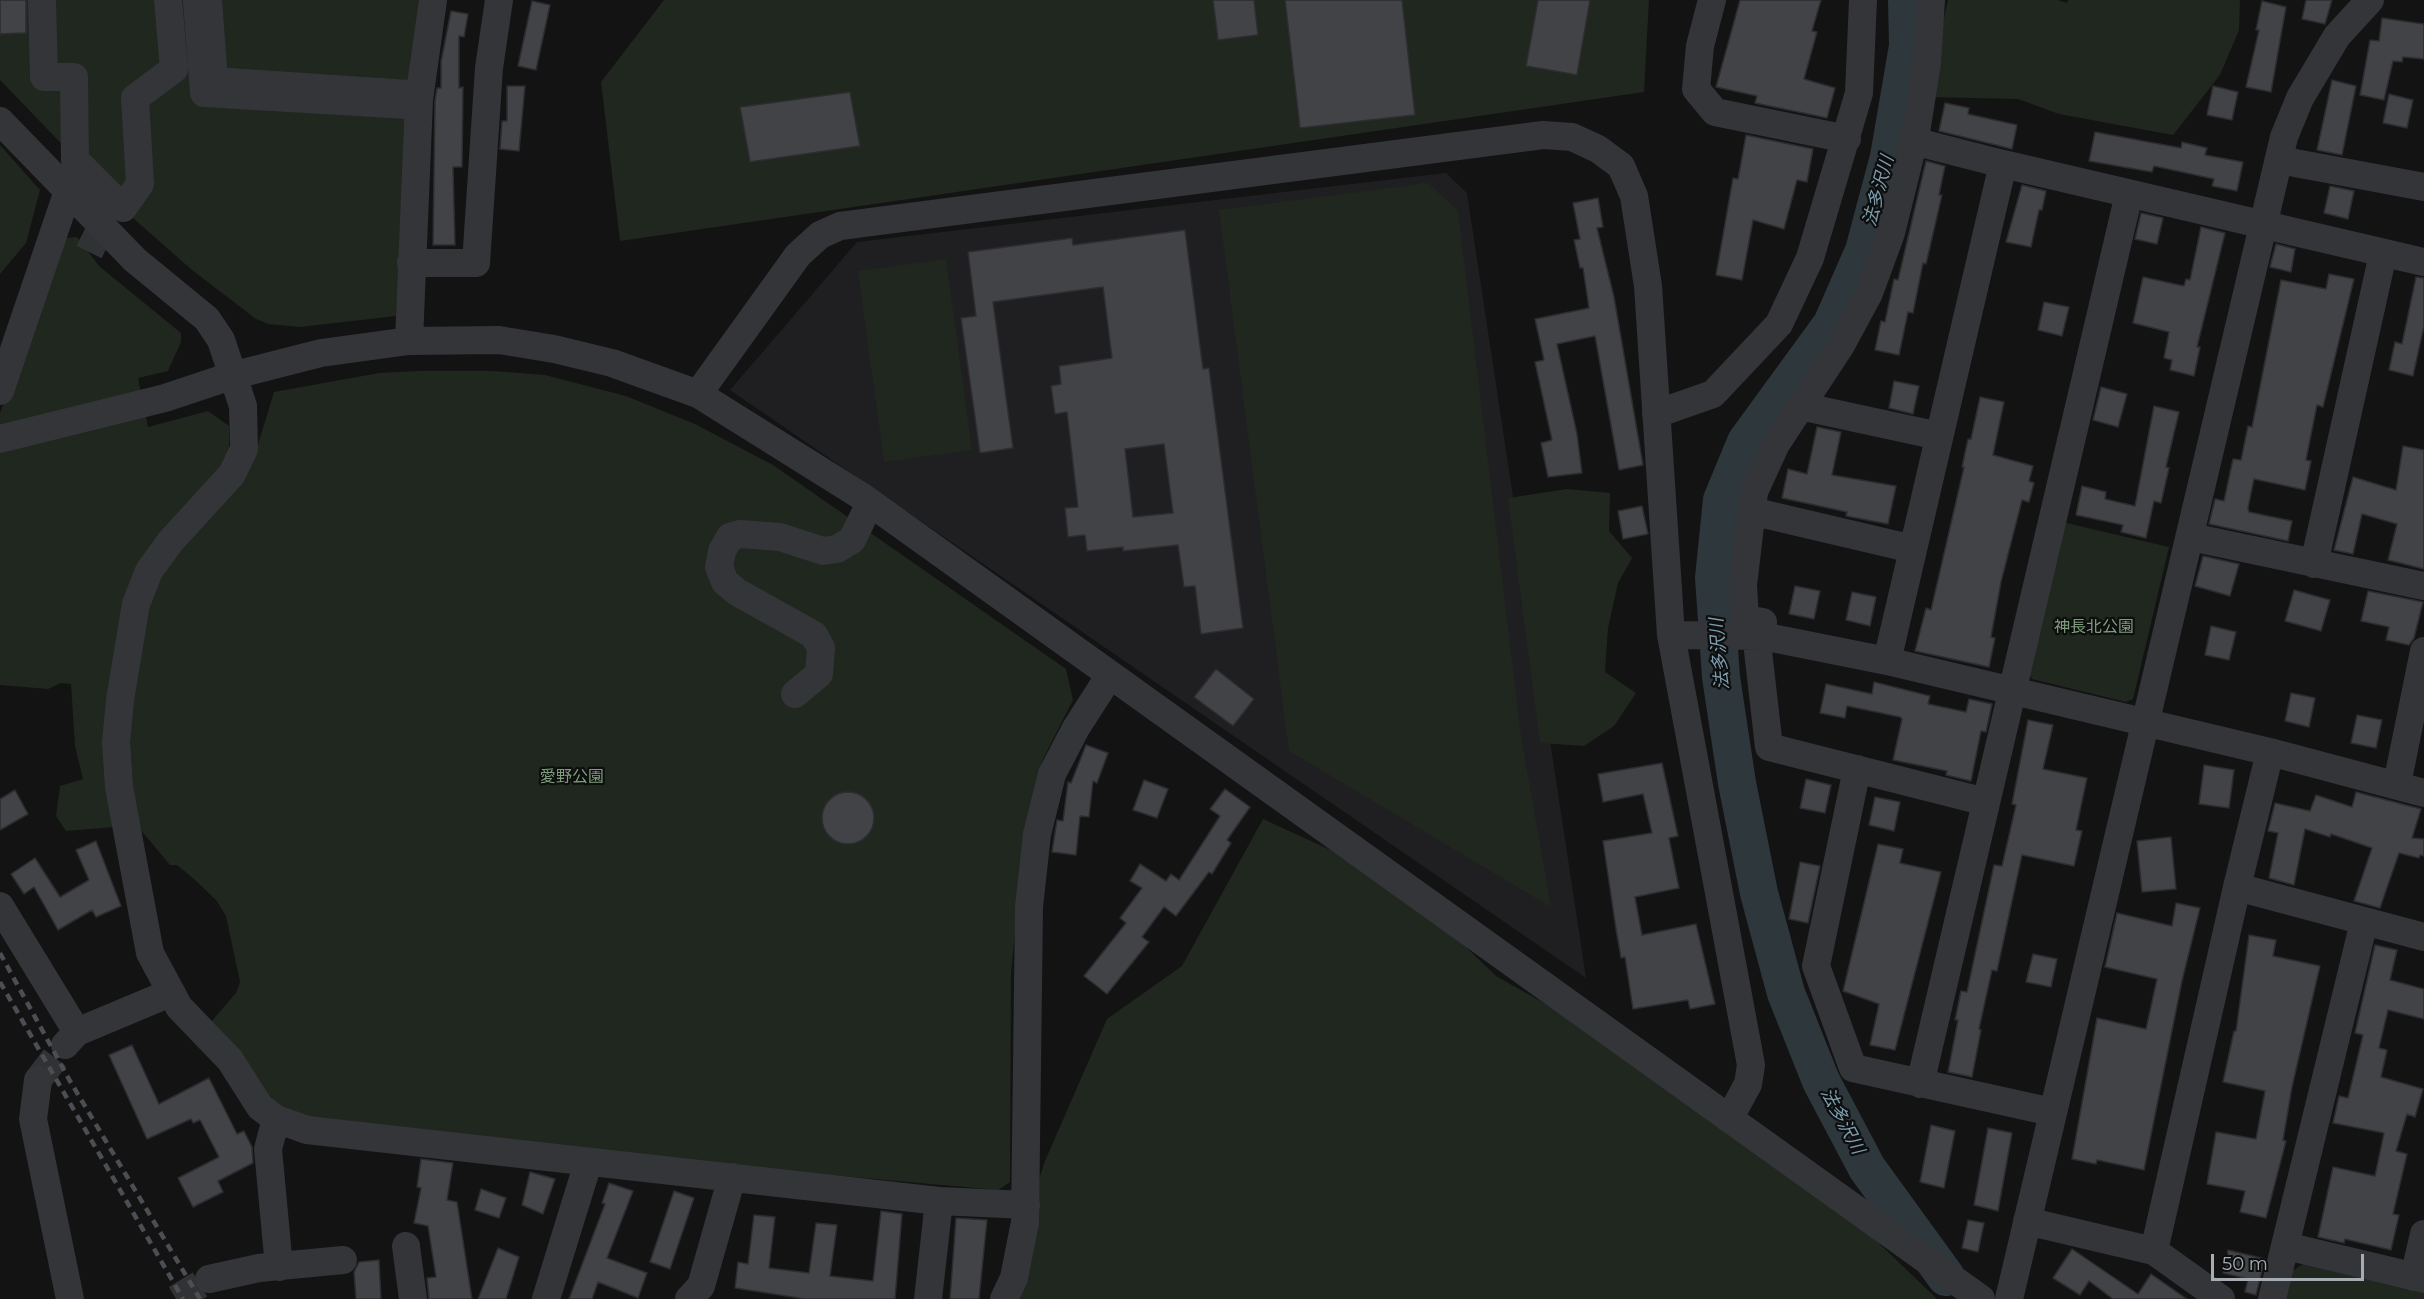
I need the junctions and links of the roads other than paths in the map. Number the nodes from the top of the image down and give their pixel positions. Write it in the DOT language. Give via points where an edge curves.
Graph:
graph roads {
  1 [pos="42,0"];
  2 [pos="168,0"];
  3 [pos="197,0"];
  4 [pos="208,0"];
  5 [pos="433,0"];
  6 [pos="499,0"];
  7 [pos="1712,0"];
  8 [pos="1863,0"];
  9 [pos="1931,0"];
  10 [pos="2370,0"];
  11 [pos="0,121"];
  12 [pos="1847,139"];
  13 [pos="1913,141"];
  14 [pos="2279,160"];
  15 [pos="2003,164"];
  16 [pos="2424,188"];
  17 [pos="68,191"];
  18 [pos="2129,194"];
  19 [pos="2263,226"];
  20 [pos="2383,254"];
  21 [pos="2424,262"];
  22 [pos="411,263"];
  23 [pos="409,342"];
  24 [pos="231,376"];
  25 [pos="0,391"];
  26 [pos="698,394"];
  27 [pos="1800,406"];
  28 [pos="1656,414"];
  29 [pos="1939,436"];
  30 [pos="0,439"];
  31 [pos="870,503"];
  32 [pos="1751,511"];
  33 [pos="2191,537"];
  34 [pos="1913,549"];
  35 [pos="2314,564"];
  36 [pos="2424,586"];
  37 [pos="1679,634"];
  38 [pos="1762,636"];
  39 [pos="2424,651"];
  40 [pos="1887,661"];
  41 [pos="1110,675"];
  42 [pos="2011,692"];
  43 [pos="795,694"];
  44 [pos="2145,723"];
  45 [pos="2270,752"];
  46 [pos="1857,769"];
  47 [pos="2397,784"];
  48 [pos="2424,793"];
  49 [pos="1986,802"];
  50 [pos="2236,887"];
  51 [pos="0,906"];
  52 [pos="2364,922"];
  53 [pos="2424,937"];
  54 [pos="170,993"];
  55 [pos="38,1080"];
  56 [pos="1920,1084"];
  57 [pos="2052,1112"];
  58 [pos="276,1119"];
  59 [pos="1729,1119"];
  60 [pos="588,1163"];
  61 [pos="732,1177"];
  62 [pos="939,1201"];
  63 [pos="1026,1205"];
  64 [pos="2027,1221"];
  65 [pos="2424,1234"];
  66 [pos="406,1246"];
  67 [pos="2286,1246"];
  68 [pos="2154,1251"];
  69 [pos="343,1260"];
  70 [pos="279,1267"];
  71 [pos="2419,1278"];
  72 [pos="209,1279"];
  73 [pos="70,1299"];
  74 [pos="413,1299"];
  75 [pos="546,1299"];
  76 [pos="689,1299"];
  77 [pos="928,1299"];
  78 [pos="1004,1299"];
  79 [pos="1981,1299"];
  80 [pos="2009,1299"];
  81 [pos="2221,1299"];
  82 [pos="2272,1299"];
  1 -- 2 [label="street" via="44,77 74,77 75,160 123,208 140,184 135,98 174,69"];
  3 -- 4 [label="street" via="204,93 408,105 409,94 214,81"];
  5 -- 22 [label="street" via="419,100"];
  6 -- 22 [label="street" via="489,68 476,263"];
  7 -- 12 [label="street" via="1700,46 1696,89 1715,112"];
  8 -- 12 [label="street" via="1859,93"];
  9 -- 13 [label="street" via="1928,63"];
  10 -- 14 [label="street" via="2337,36 2300,98"];
  11 -- 17 [label="street"];
  12 -- 28 [label="street" via="1810,258 1779,324 1713,394"];
  13 -- 15 [label="street"];
  13 -- 27 [label="street" via="1891,233 1869,293 1841,345"];
  14 -- 16 [label="street"];
  14 -- 19 [label="street"];
  15 -- 18 [label="street"];
  15 -- 29 [label="street"];
  17 -- 24 [label="street" via="135,260 207,319 221,340"];
  17 -- 25 [label="street"];
  18 -- 19 [label="street"];
  18 -- 42 [label="street"];
  19 -- 20 [label="street"];
  19 -- 33 [label="street"];
  20 -- 21 [label="street"];
  20 -- 35 [label="street"];
  22 -- 23 [label="street"];
  23 -- 24 [label="street" via="321,353"];
  23 -- 26 [label="street" via="499,339 554,348 612,363"];
  24 -- 30 [label="street" via="165,398"];
  24 -- 54 [label="street" via="243,406 244,449 232,474 149,571 136,604 120,700 116,742 118,787 150,953"];
  26 -- 28 [label="street" via="798,255 820,235 840,226 1543,135 1572,137 1598,149 1621,166 1634,196 1648,286"];
  26 -- 31 [label="street"];
  27 -- 29 [label="street"];
  27 -- 32 [label="street" via="1772,453 1754,492"];
  28 -- 37 [label="street"];
  29 -- 34 [label="street"];
  31 -- 41 [label="street"];
  31 -- 43 [label="street" via="852,540 837,549 823,551 780,537 740,534 730,537 722,551 719,567 725,582 814,635 821,648 819,674"];
  32 -- 34 [label="street"];
  32 -- 38 [label="street" via="1743,585 1745,619 1762,622"];
  33 -- 35 [label="street"];
  33 -- 44 [label="street"];
  34 -- 40 [label="street"];
  35 -- 36 [label="street"];
  37 -- 38 [label="street"];
  37 -- 59 [label="street" via="1751,1065 1748,1084"];
  38 -- 40 [label="street"];
  38 -- 46 [label="street" via="1758,651 1769,747"];
  39 -- 47 [label="street"];
  40 -- 42 [label="street"];
  41 -- 59 [label="street"];
  41 -- 63 [label="street" via="1052,774 1037,834 1029,907"];
  42 -- 44 [label="street"];
  42 -- 49 [label="street"];
  44 -- 45 [label="street"];
  44 -- 57 [label="street"];
  45 -- 47 [label="street"];
  45 -- 50 [label="street"];
  46 -- 49 [label="street"];
  46 -- 56 [label="street" via="1816,966 1853,1068"];
  47 -- 48 [label="street"];
  49 -- 56 [label="street"];
  50 -- 52 [label="street"];
  50 -- 68 [label="street"];
  51 -- 54 [label="street" via="71,1039"];
  52 -- 53 [label="street"];
  52 -- 67 [label="street"];
  54 -- 58 [label="street" via="230,1060 260,1107"];
  55 -- 73 [label="street" via="33,1119"];
  56 -- 57 [label="street"];
  57 -- 64 [label="street"];
  58 -- 60 [label="street" via="307,1130"];
  58 -- 70 [label="street" via="268,1149"];
  59 -- 79 [label="street"];
  60 -- 61 [label="street"];
  60 -- 75 [label="street"];
  61 -- 62 [label="street"];
  61 -- 76 [label="street" via="701,1286"];
  62 -- 63 [label="street"];
  62 -- 77 [label="street"];
  63 -- 78 [label="street" via="1014,1278"];
  64 -- 68 [label="street"];
  64 -- 80 [label="street"];
  65 -- 71 [label="street"];
  66 -- 74 [label="street"];
  67 -- 71 [label="street"];
  67 -- 82 [label="street"];
  68 -- 81 [label="street"];
  69 -- 70 [label="street"];
  70 -- 72 [label="street"];
}
